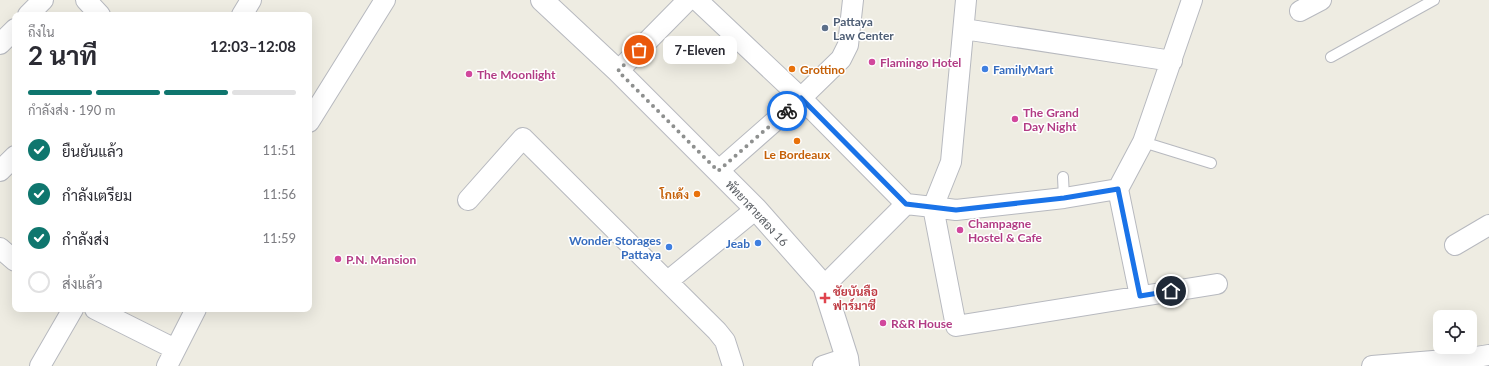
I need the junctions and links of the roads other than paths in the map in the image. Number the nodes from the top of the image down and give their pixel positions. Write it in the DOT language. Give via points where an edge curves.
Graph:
graph roads {
  1 [pos="43,0"];
  2 [pos="86,0"];
  3 [pos="251,0"];
  4 [pos="385,0"];
  5 [pos="542,0"];
  6 [pos="688,0"];
  7 [pos="697,0"];
  8 [pos="853,0"];
  9 [pos="966,0"];
  10 [pos="1192,0"];
  11 [pos="1321,0"];
  12 [pos="1434,0"];
  13 [pos="1300,11"];
  14 [pos="31,12"];
  15 [pos="97,12"];
  16 [pos="244,12"];
  17 [pos="964,29"];
  18 [pos="12,32"];
  19 [pos="0,44"];
  20 [pos="1331,57"];
  21 [pos="1172,61"];
  22 [pos="618,71"];
  23 [pos="801,98"];
  24 [pos="312,117"];
  25 [pos="1143,142"];
  26 [pos="12,159"];
  27 [pos="1211,164"];
  28 [pos="0,171"];
  29 [pos="718,171"];
  30 [pos="1063,177"];
  31 [pos="1118,189"];
  32 [pos="1064,198"];
  33 [pos="468,200"];
  34 [pos="906,204"];
  35 [pos="933,207"];
  36 [pos="756,209"];
  37 [pos="1489,225"];
  38 [pos="1455,245"];
  39 [pos="0,248"];
  40 [pos="12,258"];
  41 [pos="668,281"];
  42 [pos="1217,284"];
  43 [pos="824,286"];
  44 [pos="1140,296"];
  45 [pos="71,312"];
  46 [pos="100,312"];
  47 [pos="194,312"];
  48 [pos="1489,355"];
  49 [pos="171,358"];
  50 [pos="847,362"];
  51 [pos="40,366"];
  52 [pos="733,366"];
  53 [pos="823,366"];
  54 [pos="1372,366"];
  1 -- 14 [label="street"];
  2 -- 15 [label="street"];
  3 -- 16 [label="street"];
  4 -- 24 [label="street"];
  5 -- 22 [label="street, พัทยาสายสอง 16"];
  6 -- 22 [label="street"];
  7 -- 23 [label="street"];
  8 -- 23 [label="street" via="848,45 841,59"];
  9 -- 17 [label="street"];
  10 -- 21 [label="street"];
  11 -- 13 [label="street"];
  12 -- 20 [label="lane"];
  17 -- 21 [label="street"];
  17 -- 35 [label="street" via="951,162"];
  18 -- 19 [label="street"];
  21 -- 25 [label="street"];
  22 -- 29 [label="street, พัทยาสายสอง 16"];
  23 -- 29 [label="street"];
  23 -- 34 [label="street"];
  25 -- 27 [label="lane"];
  25 -- 31 [label="street"];
  26 -- 28 [label="street"];
  29 -- 36 [label="street, พัทยาสายสอง 16"];
  30 -- 32 [label="lane"];
  31 -- 32 [label="street"];
  31 -- 44 [label="street"];
  32 -- 35 [label="street" via="956,210"];
  33 -- 41 [label="street" via="523,138"];
  34 -- 35 [label="street"];
  34 -- 43 [label="street"];
  35 -- 44 [label="street" via="956,326"];
  36 -- 41 [label="street"];
  36 -- 43 [label="street, พัทยาสายสอง 16"];
  37 -- 38 [label="street"];
  39 -- 40 [label="street"];
  41 -- 52 [label="street" via="717,331 725,342"];
  42 -- 44 [label="street"];
  43 -- 50 [label="street, พัทยาสายสอง 16"];
  45 -- 51 [label="street"];
  46 -- 49 [label="street"];
  47 -- 49 [label="street"];
  48 -- 54 [label="street"];
  50 -- 53 [label="street"];
}
